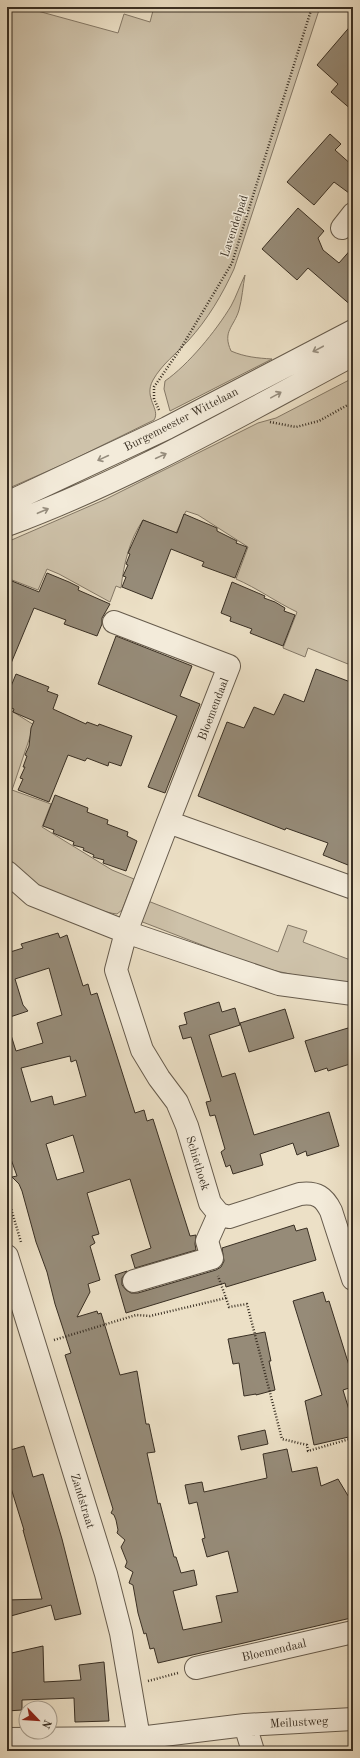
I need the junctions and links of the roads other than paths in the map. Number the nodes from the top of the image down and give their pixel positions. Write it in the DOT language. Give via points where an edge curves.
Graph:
graph roads {
  1 [pos="353,331"];
  2 [pos="353,355"];
  3 [pos="7,503"];
  4 [pos="7,525"];
  5 [pos="114,622"];
  6 [pos="168,822"];
  7 [pos="7,872"];
  8 [pos="353,888"];
  9 [pos="126,932"];
  10 [pos="353,994"];
  11 [pos="219,1214"];
  12 [pos="7,1256"];
  13 [pos="353,1279"];
  14 [pos="134,1281"];
  15 [pos="353,1632"];
  16 [pos="196,1668"];
  17 [pos="353,1719"];
  18 [pos="245,1725"];
  19 [pos="7,1739"];
  20 [pos="139,1744"];
  21 [pos="253,1751"];
  1 -- 3 [label="street, Burgemeester Wittelaan, one-way" via="167,428"];
  4 -- 2 [label="street, Burgemeester Wittelaan, one-way" via="42,512 178,448"];
  5 -- 6 [label="street, Bloemendaal" via="229,666"];
  6 -- 8 [label="street"];
  6 -- 9 [label="street, Bloemendaal"];
  7 -- 9 [label="street" via="33,895"];
  9 -- 10 [label="street" via="279,984"];
  9 -- 11 [label="street, Schiethoek" via="116,970 142,1050 176,1102 187,1126 210,1203"];
  11 -- 13 [label="street" via="229,1216 300,1194 310,1193 318,1196 326,1201 331,1211"];
  11 -- 14 [label="street" via="207,1241 212,1258"];
  12 -- 20 [label="street, Zandstraat" via="106,1574 121,1633"];
  15 -- 16 [label="street, Bloemendaal"];
  17 -- 18 [label="street, Meilustweg"];
  18 -- 20 [label="street, Meilustweg"];
  18 -- 21 [label="street"];
  19 -- 20 [label="street, Meilustweg"];
}
